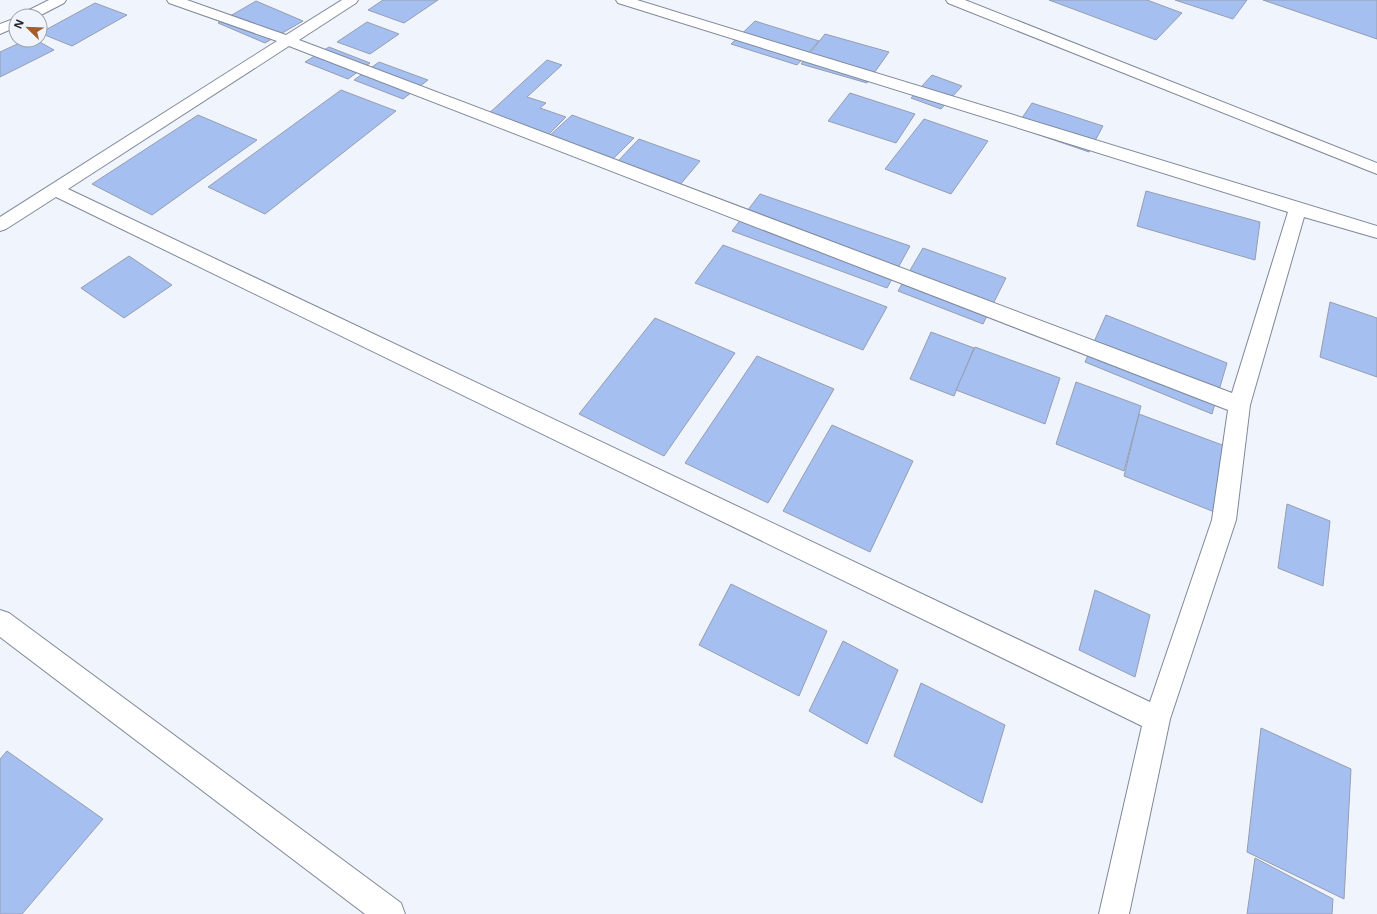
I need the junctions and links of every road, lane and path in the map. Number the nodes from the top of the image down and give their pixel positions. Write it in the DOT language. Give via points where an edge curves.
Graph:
graph roads {
  1 [pos="59,0"];
  2 [pos="174,0"];
  3 [pos="351,0"];
  4 [pos="623,0"];
  5 [pos="953,0"];
  6 [pos="44,8"];
  7 [pos="287,40"];
  8 [pos="1377,169"];
  9 [pos="55,190"];
  10 [pos="1298,209"];
  11 [pos="0,225"];
  12 [pos="1377,232"];
  13 [pos="1239,405"];
  14 [pos="0,622"];
  15 [pos="1157,719"];
  16 [pos="390,914"];
  17 [pos="1114,914"];
  1 -- 6 [label="street"];
  2 -- 7 [label="street"];
  3 -- 7 [label="street"];
  4 -- 10 [label="street"];
  5 -- 8 [label="street"];
  7 -- 9 [label="street"];
  7 -- 13 [label="street"];
  9 -- 11 [label="street"];
  9 -- 15 [label="street"];
  10 -- 12 [label="street"];
  10 -- 13 [label="street"];
  13 -- 15 [label="street" via="1224,520"];
  14 -- 16 [label="street"];
  15 -- 17 [label="street"];
}
